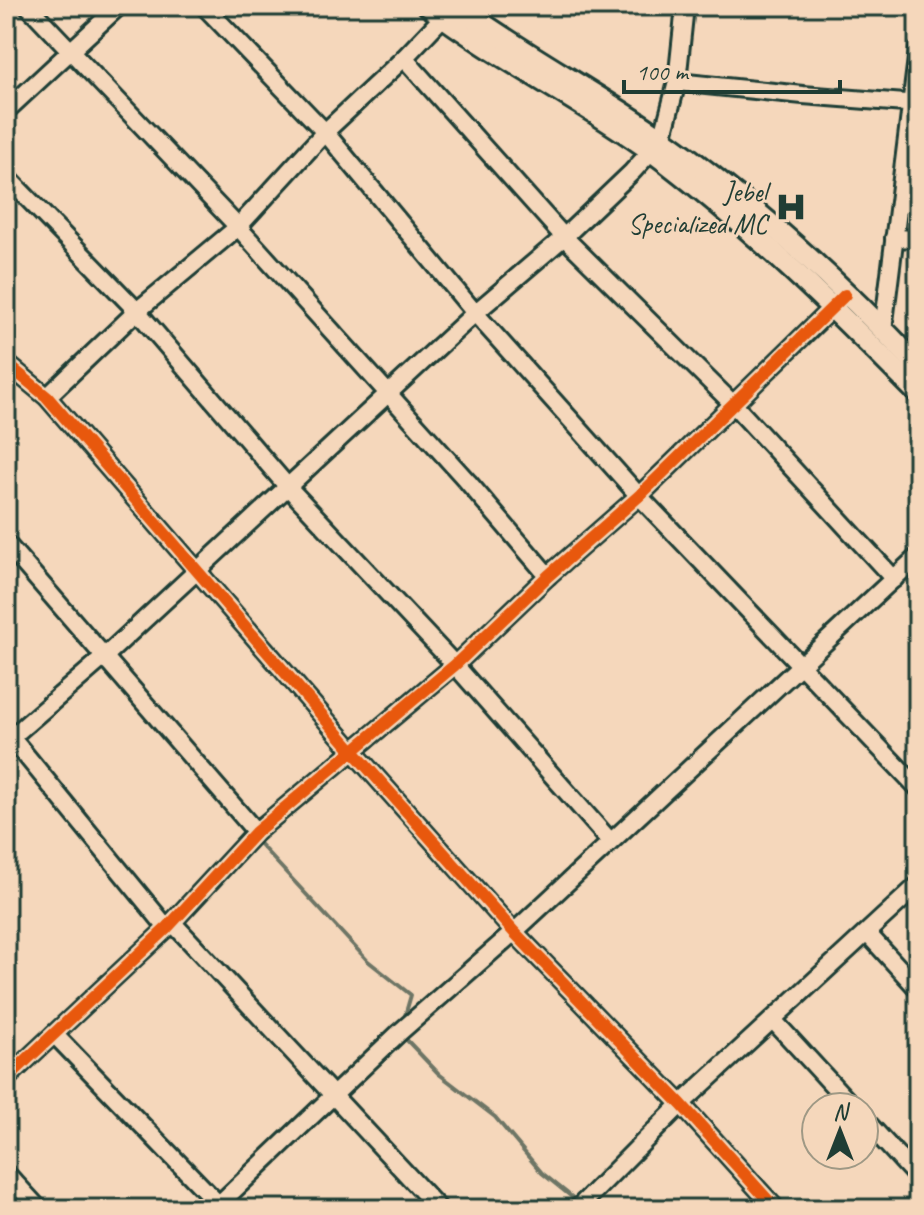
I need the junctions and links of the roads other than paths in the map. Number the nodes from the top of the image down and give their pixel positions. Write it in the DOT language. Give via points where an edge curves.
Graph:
graph roads {
  1 [pos="28,6"];
  2 [pos="119,6"];
  3 [pos="204,6"];
  4 [pos="685,6"];
  5 [pos="443,10"];
  6 [pos="918,50"];
  7 [pos="70,52"];
  8 [pos="404,58"];
  9 [pos="677,82"];
  10 [pos="915,104"];
  11 [pos="6,111"];
  12 [pos="325,132"];
  13 [pos="656,145"];
  14 [pos="6,176"];
  15 [pos="238,227"];
  16 [pos="564,237"];
  17 [pos="894,238"];
  18 [pos="918,239"];
  19 [pos="839,301"];
  20 [pos="137,311"];
  21 [pos="475,313"];
  22 [pos="883,330"];
  23 [pos="6,363"];
  24 [pos="918,366"];
  25 [pos="918,393"];
  26 [pos="389,395"];
  27 [pos="47,397"];
  28 [pos="734,405"];
  29 [pos="287,486"];
  30 [pos="639,496"];
  31 [pos="6,543"];
  32 [pos="918,556"];
  33 [pos="197,571"];
  34 [pos="548,576"];
  35 [pos="894,579"];
  36 [pos="104,655"];
  37 [pos="455,665"];
  38 [pos="800,667"];
  39 [pos="8,736"];
  40 [pos="352,750"];
  41 [pos="918,788"];
  42 [pos="256,832"];
  43 [pos="610,841"];
  44 [pos="918,885"];
  45 [pos="170,925"];
  46 [pos="514,932"];
  47 [pos="867,933"];
  48 [pos="918,989"];
  49 [pos="773,1020"];
  50 [pos="54,1034"];
  51 [pos="7,1077"];
  52 [pos="838,1091"];
  53 [pos="334,1097"];
  54 [pos="681,1104"];
  55 [pos="880,1136"];
  56 [pos="6,1173"];
  57 [pos="918,1178"];
  58 [pos="219,1208"];
  59 [pos="39,1209"];
  60 [pos="439,1209"];
  61 [pos="577,1209"];
  62 [pos="776,1209"];
  1 -- 7 [label="street"];
  2 -- 7 [label="street"];
  3 -- 12 [label="street"];
  4 -- 9 [label="street"];
  5 -- 8 [label="street"];
  5 -- 13 [label="main road"];
  6 -- 10 [label="street"];
  7 -- 11 [label="street"];
  7 -- 15 [label="street"];
  8 -- 12 [label="street"];
  8 -- 16 [label="street"];
  9 -- 10 [label="street"];
  9 -- 13 [label="street"];
  10 -- 17 [label="street"];
  12 -- 15 [label="street"];
  12 -- 21 [label="street"];
  13 -- 16 [label="street"];
  13 -- 19 [label="main road" via="742,201"];
  14 -- 20 [label="street"];
  15 -- 20 [label="street"];
  15 -- 26 [label="street"];
  16 -- 21 [label="street"];
  16 -- 28 [label="street"];
  17 -- 18 [label="street"];
  17 -- 22 [label="street"];
  19 -- 22 [label="main road"];
  19 -- 25 [label="main road"];
  19 -- 28 [label="street"];
  20 -- 27 [label="street"];
  20 -- 29 [label="street"];
  21 -- 26 [label="street"];
  21 -- 30 [label="street"];
  22 -- 24 [label="main road"];
  23 -- 27 [label="street"];
  26 -- 29 [label="street"];
  26 -- 34 [label="street"];
  27 -- 33 [label="street"];
  28 -- 30 [label="street"];
  28 -- 35 [label="street"];
  29 -- 33 [label="street"];
  29 -- 37 [label="street"];
  30 -- 34 [label="street"];
  30 -- 38 [label="street"];
  31 -- 36 [label="street"];
  32 -- 35 [label="street"];
  33 -- 36 [label="street"];
  33 -- 40 [label="street"];
  34 -- 37 [label="street"];
  35 -- 38 [label="street"];
  36 -- 39 [label="street"];
  36 -- 42 [label="street"];
  37 -- 40 [label="street"];
  37 -- 43 [label="street"];
  38 -- 41 [label="street"];
  38 -- 43 [label="street"];
  39 -- 45 [label="street"];
  40 -- 42 [label="street"];
  40 -- 46 [label="street"];
  42 -- 45 [label="street"];
  43 -- 46 [label="street"];
  44 -- 47 [label="street"];
  45 -- 50 [label="street"];
  45 -- 53 [label="street"];
  46 -- 53 [label="street"];
  46 -- 54 [label="street"];
  47 -- 48 [label="street"];
  47 -- 49 [label="street"];
  49 -- 52 [label="street"];
  49 -- 54 [label="street"];
  50 -- 51 [label="street"];
  50 -- 58 [label="street"];
  53 -- 58 [label="street"];
  53 -- 60 [label="street"];
  54 -- 61 [label="street"];
  54 -- 62 [label="street"];
  55 -- 57 [label="street"];
  56 -- 59 [label="street"];
}
